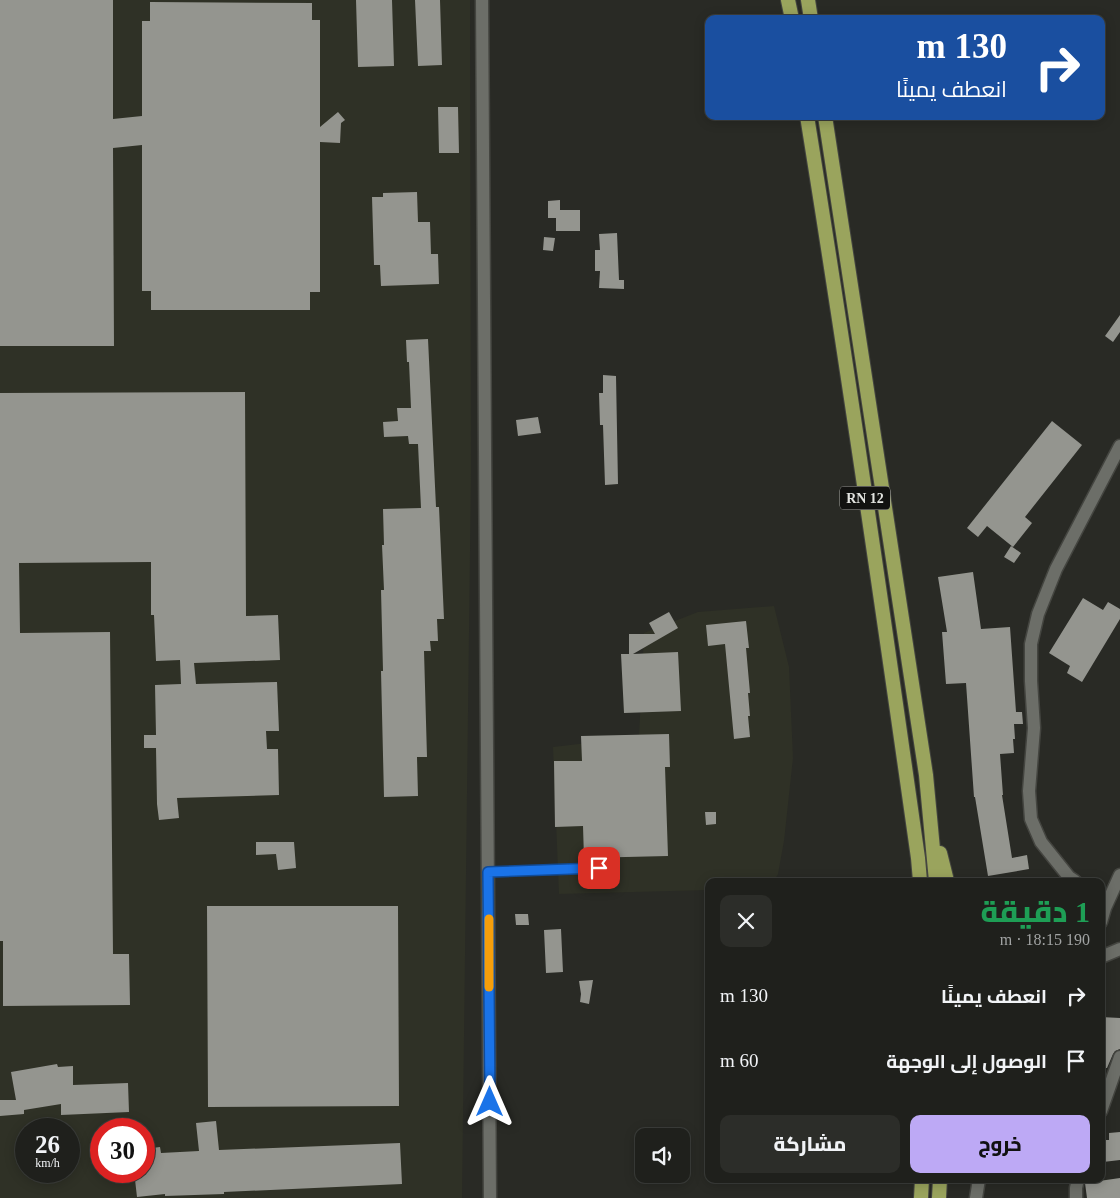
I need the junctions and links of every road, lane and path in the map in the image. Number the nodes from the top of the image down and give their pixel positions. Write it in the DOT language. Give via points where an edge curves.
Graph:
graph roads {
  1 [pos="482,0"];
  2 [pos="788,0"];
  3 [pos="808,0"];
  4 [pos="791,15"];
  5 [pos="810,15"];
  6 [pos="808,120"];
  7 [pos="826,120"];
  8 [pos="1120,446"];
  9 [pos="931,830"];
  10 [pos="599,868"];
  11 [pos="488,872"];
  12 [pos="1120,875"];
  13 [pos="920,878"];
  14 [pos="936,878"];
  15 [pos="946,878"];
  16 [pos="1070,878"];
  17 [pos="1105,902"];
  18 [pos="1120,949"];
  19 [pos="1105,955"];
  20 [pos="1119,1062"];
  21 [pos="1105,1100"];
  22 [pos="922,1183"];
  23 [pos="940,1183"];
  24 [pos="978,1183"];
  25 [pos="1077,1183"];
  26 [pos="490,1198"];
  27 [pos="921,1198"];
  28 [pos="939,1198"];
  29 [pos="976,1198"];
  30 [pos="1076,1198"];
  1 -- 11 [label="street"];
  2 -- 4 [label="highway"];
  3 -- 5 [label="highway"];
  6 -- 13 [label="highway, RN 12" via="894,685"];
  7 -- 9 [label="highway, RN 12" via="924,765"];
  8 -- 16 [label="street" via="1056,569 1030,644 1034,728 1029,791 1031,819 1041,842"];
  9 -- 14 [label="highway, RN 12"];
  9 -- 15 [label="highway"];
  10 -- 11 [label="lane"];
  11 -- 26 [label="street"];
  12 -- 17 [label="street"];
  18 -- 19 [label="street"];
  20 -- 21 [label="street"];
  22 -- 27 [label="highway"];
  23 -- 28 [label="highway"];
  24 -- 29 [label="street"];
  25 -- 30 [label="street"];
}
